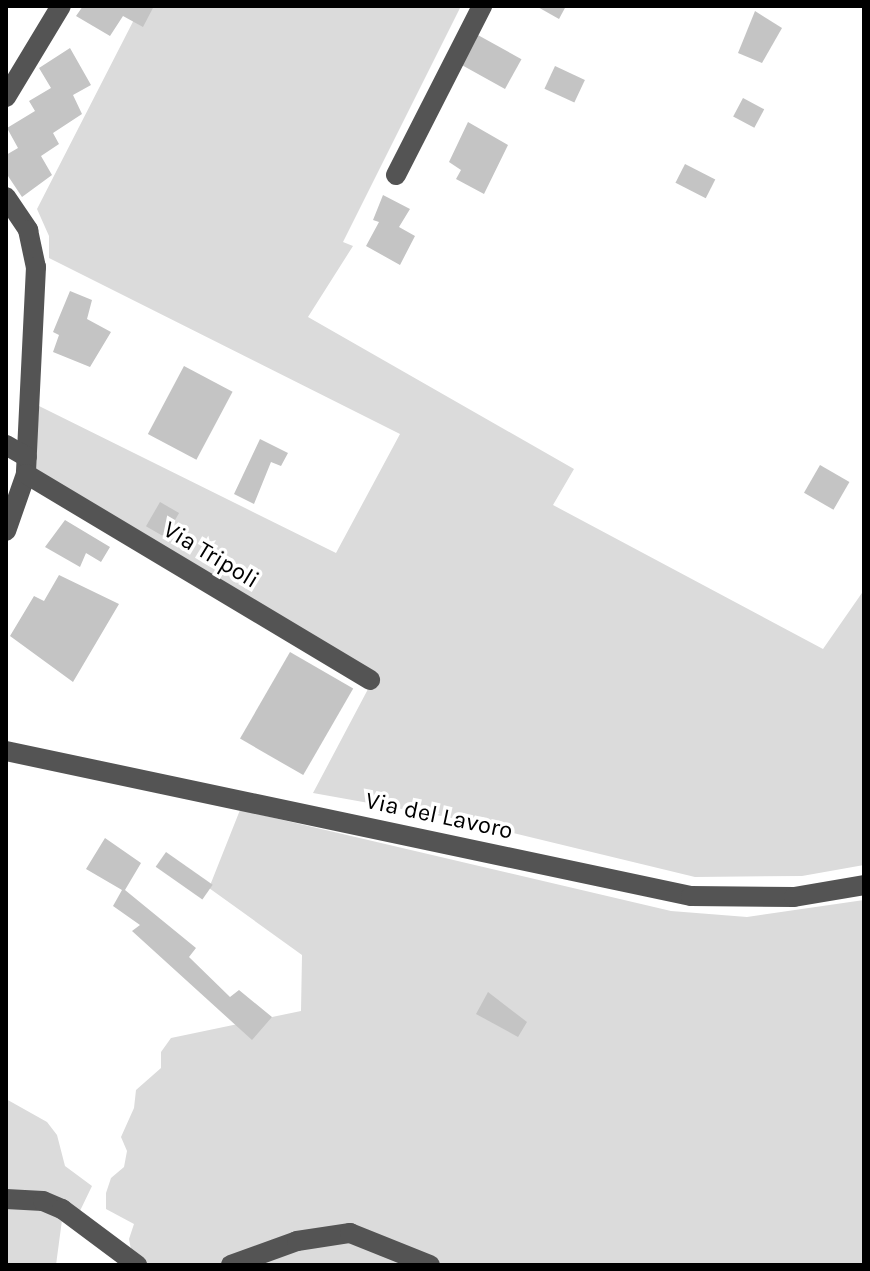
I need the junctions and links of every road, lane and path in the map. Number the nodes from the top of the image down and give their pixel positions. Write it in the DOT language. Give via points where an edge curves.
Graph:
graph roads {
  1 [pos="61,6"];
  2 [pos="482,6"];
  3 [pos="6,97"];
  4 [pos="396,175"];
  5 [pos="6,197"];
  6 [pos="6,445"];
  7 [pos="27,466"];
  8 [pos="6,531"];
  9 [pos="370,680"];
  10 [pos="6,751"];
  11 [pos="864,885"];
  12 [pos="6,1199"];
  13 [pos="137,1265"];
  14 [pos="231,1265"];
  15 [pos="430,1265"];
  1 -- 3 [label="street"];
  2 -- 4 [label="street"];
  5 -- 7 [label="street" via="28,230 36,267"];
  6 -- 7 [label="street, Via Tripoli"];
  7 -- 8 [label="street"];
  7 -- 9 [label="street, Via Tripoli"];
  10 -- 11 [label="street, Via del Lavoro" via="691,896 794,897"];
  12 -- 13 [label="street" via="43,1201 62,1209"];
  14 -- 15 [label="street" via="297,1241 350,1233"];
}
